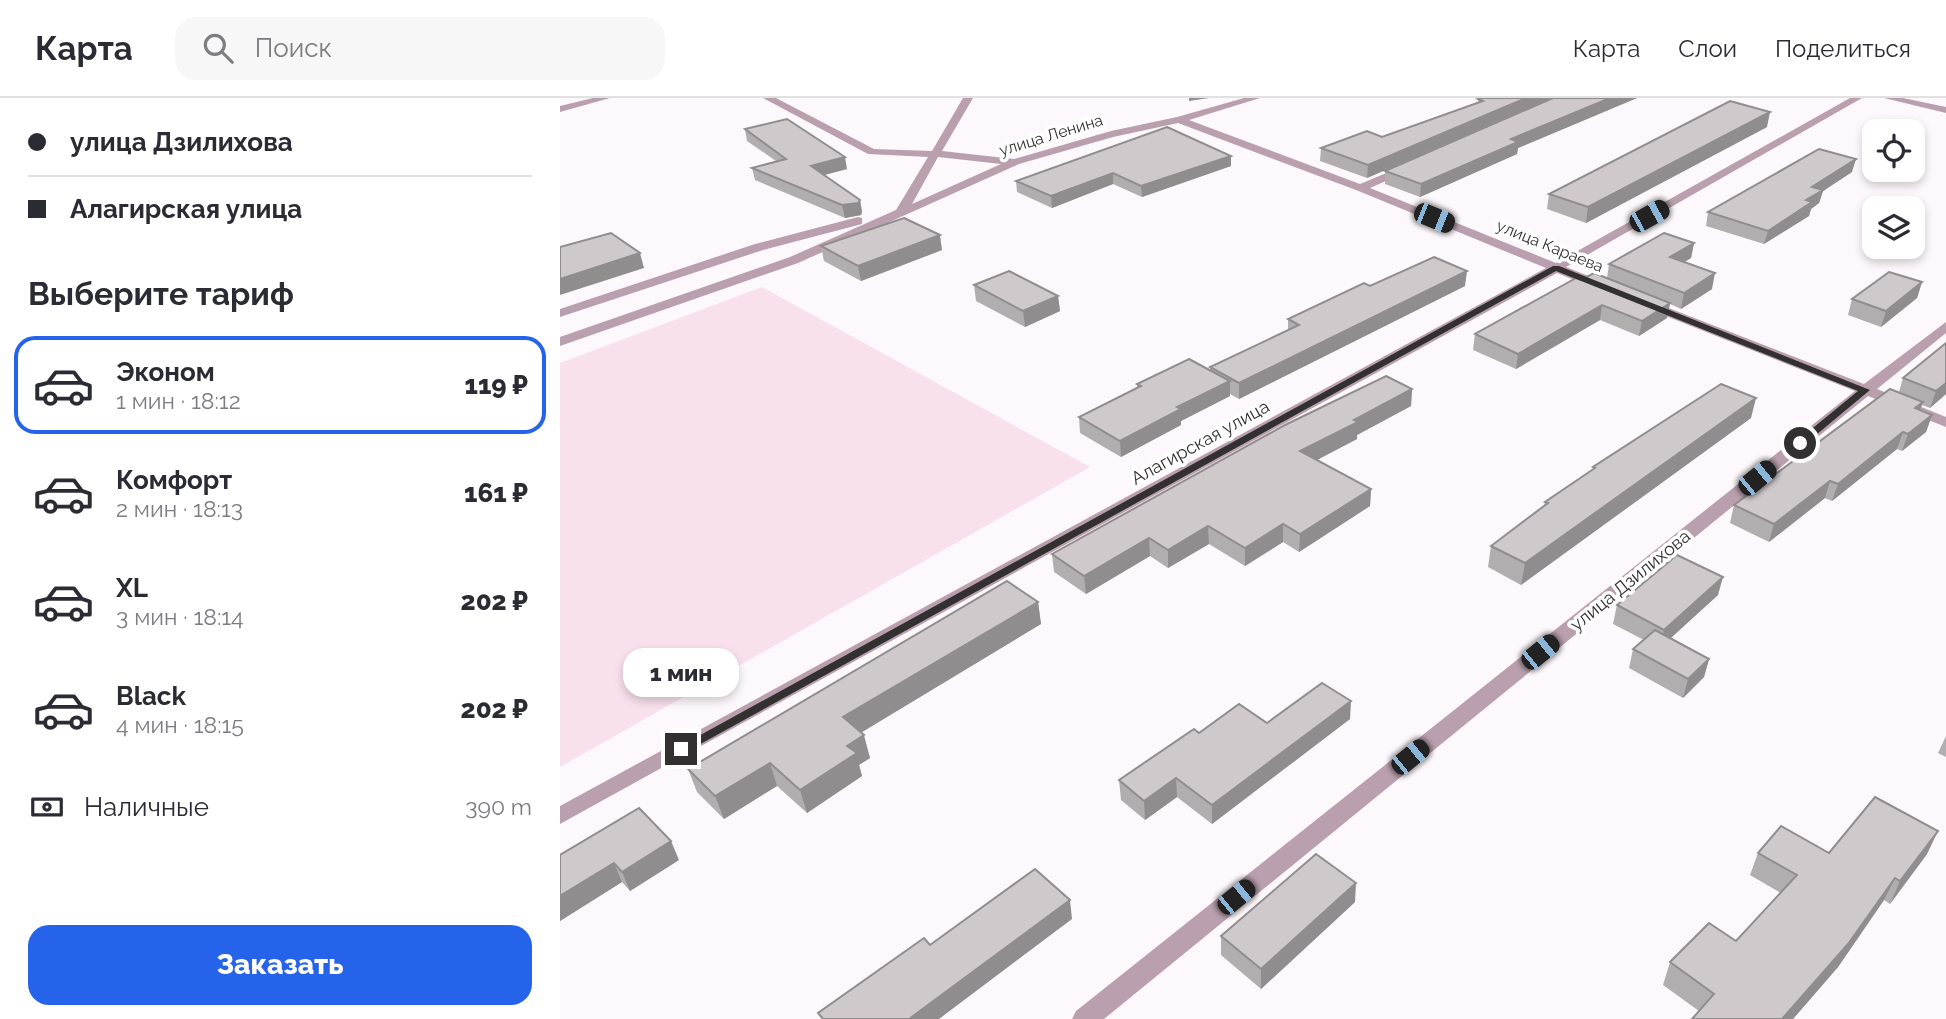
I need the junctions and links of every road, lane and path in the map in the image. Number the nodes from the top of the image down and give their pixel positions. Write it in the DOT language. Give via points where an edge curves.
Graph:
graph roads {
  1 [pos="605,98"];
  2 [pos="768,98"];
  3 [pos="968,98"];
  4 [pos="1255,98"];
  5 [pos="1857,98"];
  6 [pos="1889,98"];
  7 [pos="560,109"];
  8 [pos="1946,110"];
  9 [pos="1179,120"];
  10 [pos="936,154"];
  11 [pos="1014,162"];
  12 [pos="1421,162"];
  13 [pos="1360,188"];
  14 [pos="902,210"];
  15 [pos="1556,268"];
  16 [pos="560,313"];
  17 [pos="1946,326"];
  18 [pos="560,342"];
  19 [pos="1865,390"];
  20 [pos="1946,422"];
  21 [pos="560,816"];
  22 [pos="1085,1019"];
  1 -- 7 [label="street"];
  2 -- 10 [label="street" via="872,152"];
  3 -- 10 [label="street"];
  4 -- 9 [label="street, улица Ленина"];
  5 -- 15 [label="street, Алагирская улица"];
  6 -- 8 [label="street"];
  9 -- 11 [label="street, улица Ленина"];
  9 -- 13 [label="street, улица Караева"];
  10 -- 11 [label="street"];
  10 -- 14 [label="street"];
  11 -- 14 [label="street, улица Ленина"];
  12 -- 13 [label="street"];
  13 -- 15 [label="street, улица Караева"];
  14 -- 16 [label="street, улица Ленина" via="759,247"];
  14 -- 18 [label="street, улица Ленина" via="794,260"];
  15 -- 19 [label="street, улица Караева"];
  15 -- 21 [label="street, Алагирская улица"];
  17 -- 19 [label="street, улица Дзилихова"];
  19 -- 20 [label="street, улица Караева"];
  19 -- 22 [label="street, улица Дзилихова"];
}
